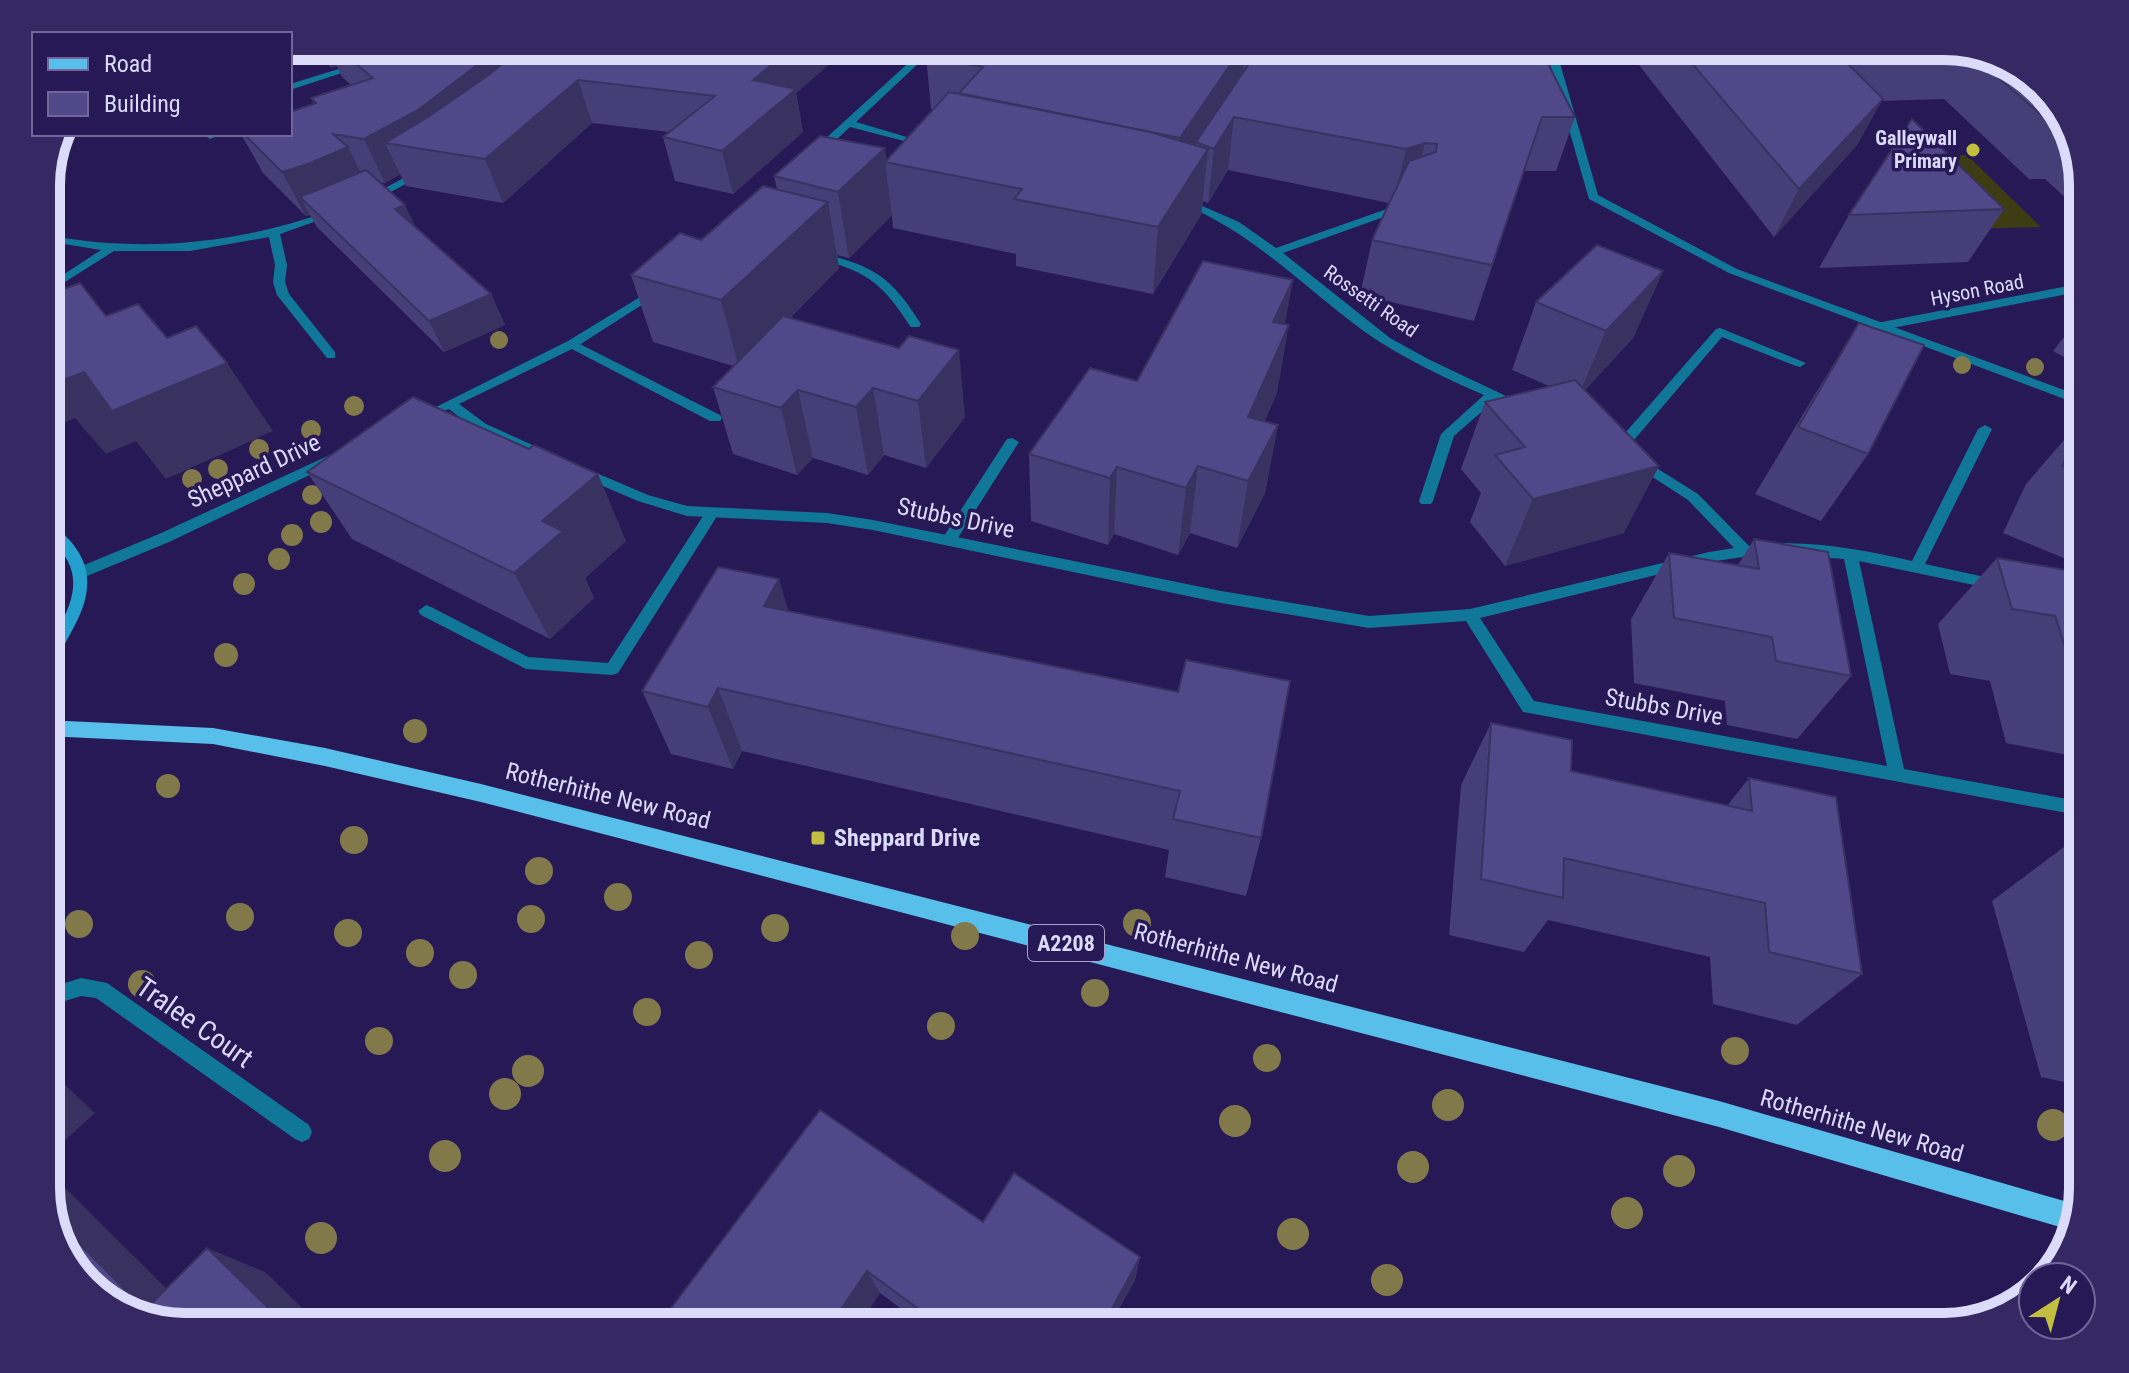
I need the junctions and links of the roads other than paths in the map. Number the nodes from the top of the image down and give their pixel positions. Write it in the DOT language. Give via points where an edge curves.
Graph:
graph roads {
  1 [pos="379,60"];
  2 [pos="917,60"];
  3 [pos="1554,60"];
  4 [pos="292,86"];
  5 [pos="849,123"];
  6 [pos="943,149"];
  7 [pos="436,161"];
  8 [pos="804,165"];
  9 [pos="1188,188"];
  10 [pos="1417,202"];
  11 [pos="353,206"];
  12 [pos="338,211"];
  13 [pos="274,233"];
  14 [pos="60,240"];
  15 [pos="110,249"];
  16 [pos="803,252"];
  17 [pos="1274,252"];
  18 [pos="674,277"];
  19 [pos="60,282"];
  20 [pos="2069,290"];
  21 [pos="915,324"];
  22 [pos="1877,327"];
  23 [pos="572,344"];
  24 [pos="331,355"];
  25 [pos="1800,363"];
  26 [pos="1493,394"];
  27 [pos="2069,397"];
  28 [pos="1534,413"];
  29 [pos="715,418"];
  30 [pos="1985,429"];
  31 [pos="1012,442"];
  32 [pos="1603,445"];
  33 [pos="350,451"];
  34 [pos="1617,451"];
  35 [pos="1426,501"];
  36 [pos="712,513"];
  37 [pos="60,540"];
  38 [pos="949,540"];
  39 [pos="1744,550"];
  40 [pos="1850,554"];
  41 [pos="1917,566"];
  42 [pos="82,572"];
  43 [pos="2007,587"];
  44 [pos="426,611"];
  45 [pos="1470,615"];
  46 [pos="60,638"];
  47 [pos="60,729"];
  48 [pos="1897,775"];
  49 [pos="2069,806"];
  50 [pos="60,994"];
  51 [pos="302,1132"];
  52 [pos="2066,1215"];
  1 -- 4 [label="street"];
  2 -- 5 [label="street"];
  3 -- 22 [label="street" via="1593,197 1733,271"];
  5 -- 6 [label="street"];
  5 -- 8 [label="street"];
  7 -- 11 [label="street"];
  9 -- 17 [label="street, Rossetti Road" via="1175,198 1237,225"];
  10 -- 17 [label="street, Rossetti Road"];
  12 -- 13 [label="street"];
  13 -- 15 [label="street" via="167,249"];
  13 -- 24 [label="street" via="283,295"];
  14 -- 15 [label="street"];
  15 -- 19 [label="street"];
  16 -- 21 [label="street" via="876,274 894,290"];
  17 -- 26 [label="street, Rossetti Road" via="1370,330"];
  18 -- 23 [label="street"];
  20 -- 22 [label="street, Hyson Road"];
  22 -- 27 [label="street"];
  23 -- 29 [label="street"];
  23 -- 36 [label="street, Stubbs Drive" via="443,407 643,498"];
  25 -- 34 [label="street" via="1720,332"];
  26 -- 28 [label="street, Rossetti Road"];
  26 -- 35 [label="street" via="1448,434"];
  30 -- 41 [label="street"];
  31 -- 38 [label="street"];
  32 -- 34 [label="street"];
  33 -- 42 [label="street, Sheppard Drive"];
  34 -- 39 [label="street" via="1693,497"];
  36 -- 38 [label="street, Stubbs Drive" via="827,518"];
  36 -- 44 [label="street" via="612,669 526,663"];
  37 -- 42 [label="main road" via="74,553"];
  38 -- 45 [label="street, Stubbs Drive" via="1331,618 1398,622"];
  39 -- 40 [label="street, Stubbs Drive"];
  39 -- 45 [label="street, Stubbs Drive"];
  40 -- 41 [label="street, Stubbs Drive"];
  40 -- 48 [label="street"];
  41 -- 43 [label="street, Stubbs Drive"];
  42 -- 46 [label="main road" via="81,596"];
  45 -- 48 [label="street, Stubbs Drive" via="1529,707"];
  47 -- 52 [label="main road, Rotherhithe New Road / A2208" via="213,736 481,793 1719,1114"];
  48 -- 49 [label="street, Stubbs Drive"];
  50 -- 51 [label="street, Tralee Court" via="81,987 100,989"];
}
